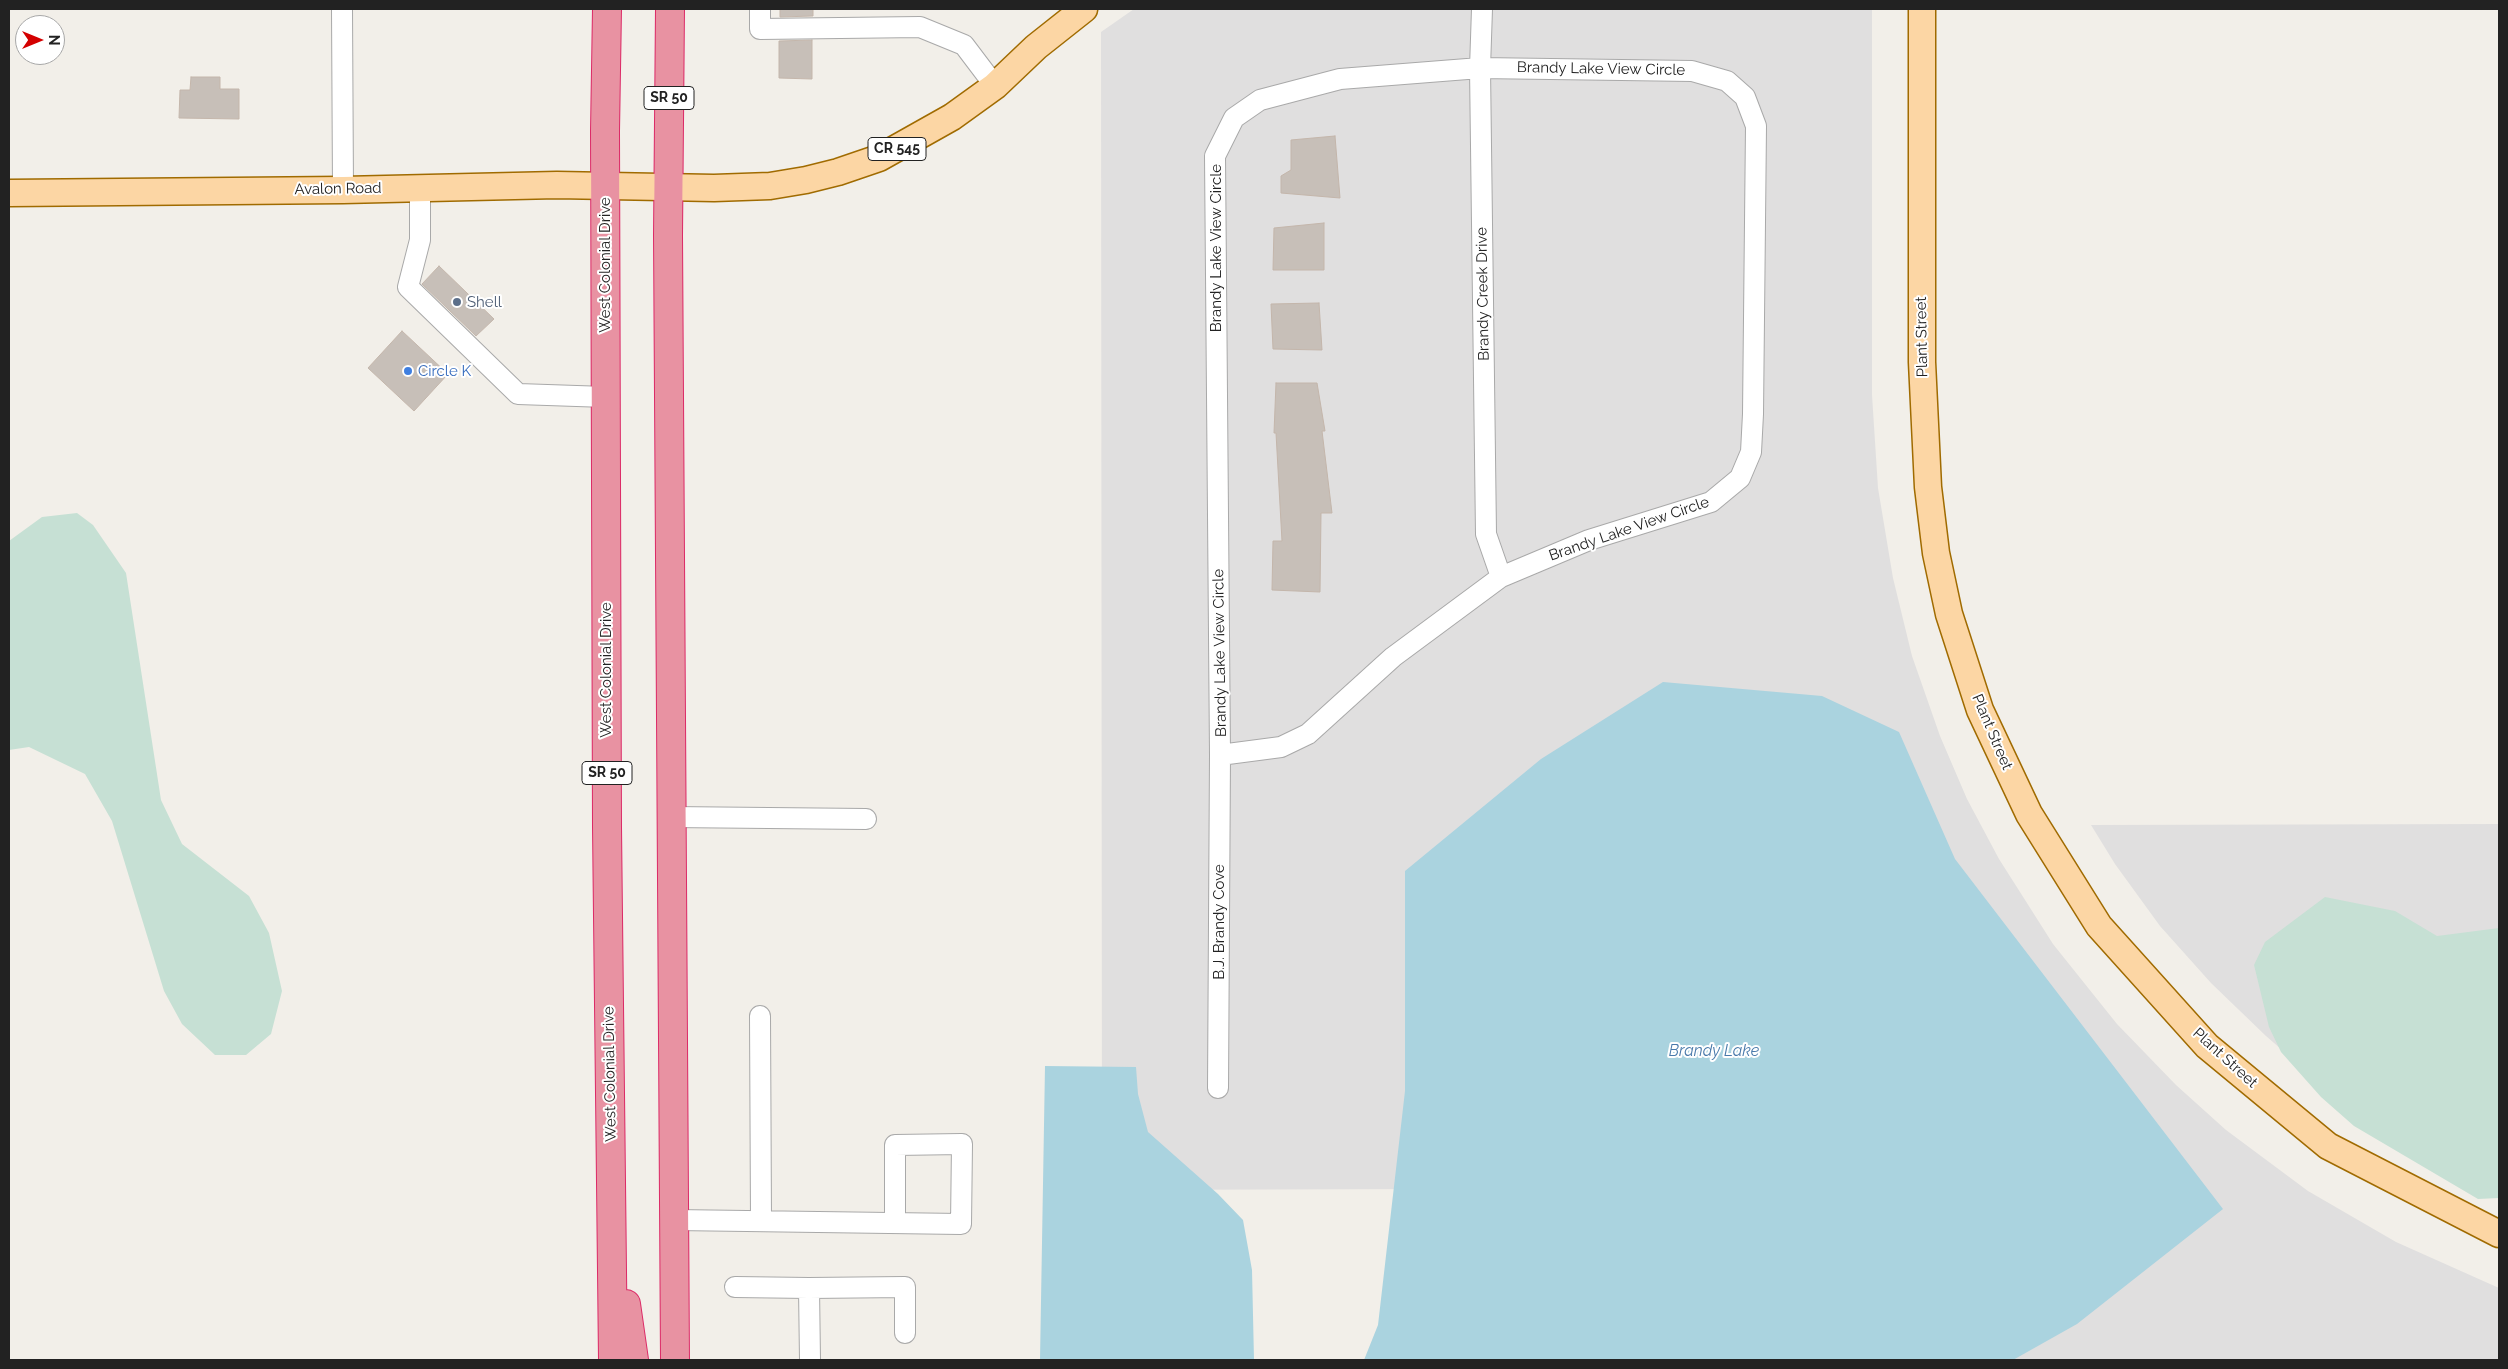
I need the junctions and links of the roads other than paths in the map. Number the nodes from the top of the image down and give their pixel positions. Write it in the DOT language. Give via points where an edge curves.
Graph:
graph roads {
  1 [pos="342,9"];
  2 [pos="607,9"];
  3 [pos="670,9"];
  4 [pos="760,9"];
  5 [pos="1084,9"];
  6 [pos="1482,9"];
  7 [pos="1922,9"];
  8 [pos="1480,68"];
  9 [pos="996,86"];
  10 [pos="605,186"];
  11 [pos="420,187"];
  12 [pos="668,187"];
  13 [pos="343,190"];
  14 [pos="9,193"];
  15 [pos="606,397"];
  16 [pos="1501,577"];
  17 [pos="1220,755"];
  18 [pos="671,818"];
  19 [pos="866,819"];
  20 [pos="760,1016"];
  21 [pos="1218,1088"];
  22 [pos="611,1198"];
  23 [pos="675,1220"];
  24 [pos="761,1220"];
  25 [pos="895,1223"];
  26 [pos="2499,1234"];
  27 [pos="735,1287"];
  28 [pos="810,1288"];
  29 [pos="905,1333"];
  30 [pos="613,1360"];
  31 [pos="634,1360"];
  32 [pos="675,1360"];
  33 [pos="810,1360"];
  1 -- 13 [label="street"];
  2 -- 10 [label="highway, West Colonial Drive / SR 50"];
  3 -- 12 [label="highway, SR 50"];
  4 -- 9 [label="street" via="760,29 920,28 964,46"];
  5 -- 9 [label="main road, CR 545" via="1036,47"];
  6 -- 8 [label="street, Brandy Creek Drive"];
  7 -- 26 [label="main road, Plant Street" via="1922,362 1928,487 1936,553 1949,614 1980,710 2029,814 2100,926 2207,1046 2328,1146"];
  8 -- 16 [label="street, Brandy Creek Drive" via="1486,534"];
  8 -- 16 [label="street, Brandy Lake View Circle" via="1692,71 1727,81 1745,97 1756,126 1753,414 1751,452 1740,478 1711,502 1589,540"];
  8 -- 17 [label="street, Brandy Lake View Circle" via="1340,79 1260,100 1234,118 1215,156"];
  9 -- 12 [label="main road, CR 545" via="952,118 911,141 879,158 838,172 770,186"];
  10 -- 11 [label="main road, Avalon Road / CR 545"];
  10 -- 12 [label="main road, Avalon Road / CR 545"];
  10 -- 15 [label="highway, West Colonial Drive / SR 50"];
  11 -- 13 [label="main road, Avalon Road / CR 545"];
  11 -- 15 [label="street" via="420,240 408,287 518,394"];
  12 -- 18 [label="highway, SR 50"];
  13 -- 14 [label="main road, Avalon Road / CR 545"];
  15 -- 22 [label="highway, West Colonial Drive / SR 50"];
  16 -- 17 [label="street, Brandy Lake View Circle" via="1393,657 1308,734 1281,747"];
  17 -- 21 [label="street, B.J. Brandy Cove"];
  18 -- 19 [label="street"];
  18 -- 23 [label="highway, SR 50"];
  20 -- 24 [label="street"];
  22 -- 30 [label="highway, West Colonial Drive / SR 50"];
  22 -- 31 [label="highway"];
  23 -- 24 [label="street"];
  23 -- 32 [label="highway, SR 50"];
  24 -- 25 [label="street"];
  25 -- 25 [label="street" via="961,1224 962,1144 895,1145"];
  27 -- 28 [label="street"];
  28 -- 29 [label="street" via="905,1288"];
  28 -- 33 [label="street"];
}
